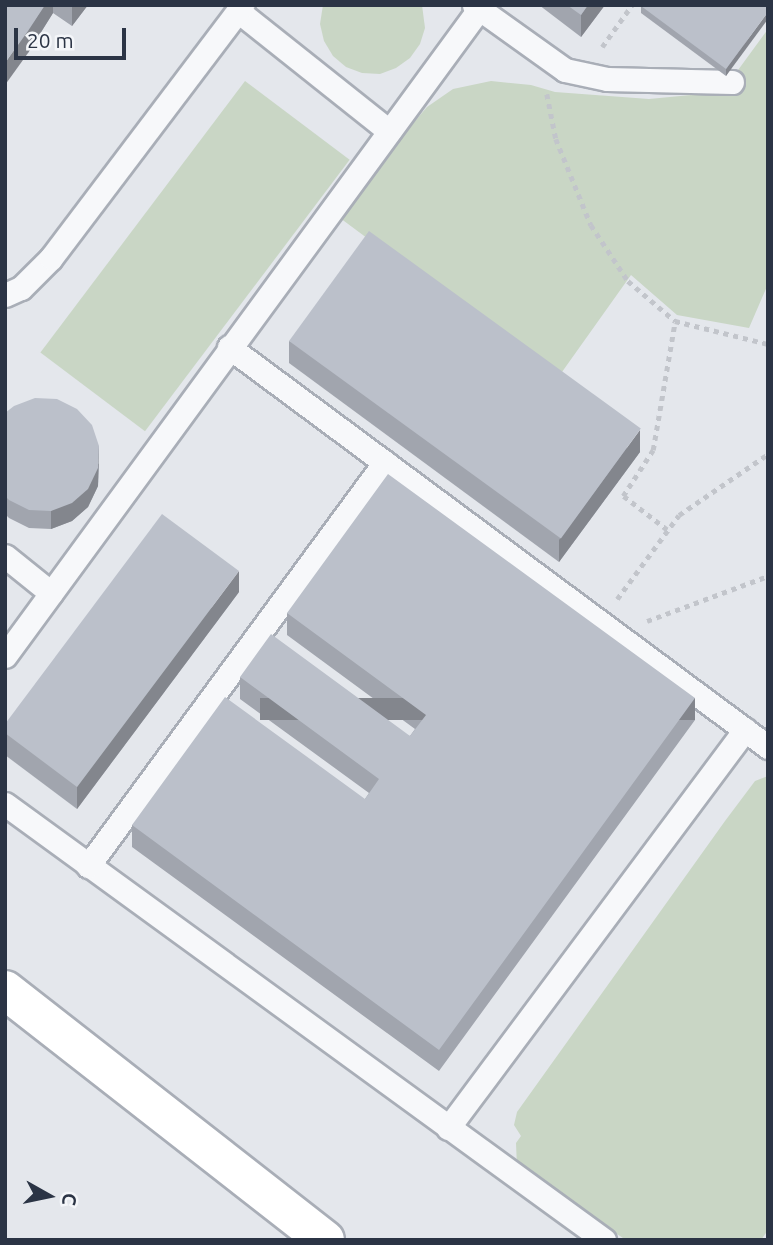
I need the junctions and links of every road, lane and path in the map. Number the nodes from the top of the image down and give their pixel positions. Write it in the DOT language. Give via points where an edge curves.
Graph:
graph roads {
  1 [pos="632,5"];
  2 [pos="477,7"];
  3 [pos="240,8"];
  4 [pos="539,51"];
  5 [pos="583,74"];
  6 [pos="732,82"];
  7 [pos="389,131"];
  8 [pos="5,295"];
  9 [pos="675,321"];
  10 [pos="768,344"];
  11 [pos="229,347"];
  12 [pos="768,454"];
  13 [pos="385,462"];
  14 [pos="667,530"];
  15 [pos="5,556"];
  16 [pos="768,576"];
  17 [pos="51,593"];
  18 [pos="608,628"];
  19 [pos="5,656"];
  20 [pos="745,730"];
  21 [pos="768,747"];
  22 [pos="5,804"];
  23 [pos="88,866"];
  24 [pos="5,990"];
  25 [pos="447,1128"];
  26 [pos="325,1240"];
  27 [pos="604,1240"];
  1 -- 5 [label="path"];
  2 -- 4 [label="lane"];
  2 -- 7 [label="lane"];
  3 -- 7 [label="lane"];
  3 -- 8 [label="lane" via="51,258 21,288"];
  4 -- 5 [label="lane" via="565,70"];
  4 -- 9 [label="path" via="556,139 591,225 628,281"];
  5 -- 6 [label="lane" via="607,79"];
  7 -- 11 [label="lane"];
  9 -- 10 [label="path"];
  9 -- 14 [label="path" via="653,450 623,496"];
  11 -- 13 [label="lane"];
  11 -- 17 [label="lane"];
  12 -- 14 [label="path" via="679,515"];
  13 -- 18 [label="lane"];
  13 -- 23 [label="lane"];
  14 -- 18 [label="path"];
  15 -- 17 [label="lane"];
  16 -- 18 [label="path"];
  17 -- 19 [label="lane"];
  18 -- 20 [label="lane"];
  20 -- 21 [label="lane"];
  20 -- 25 [label="lane"];
  22 -- 23 [label="lane"];
  23 -- 25 [label="lane"];
  24 -- 26 [label="main road"];
  25 -- 27 [label="lane"];
}
